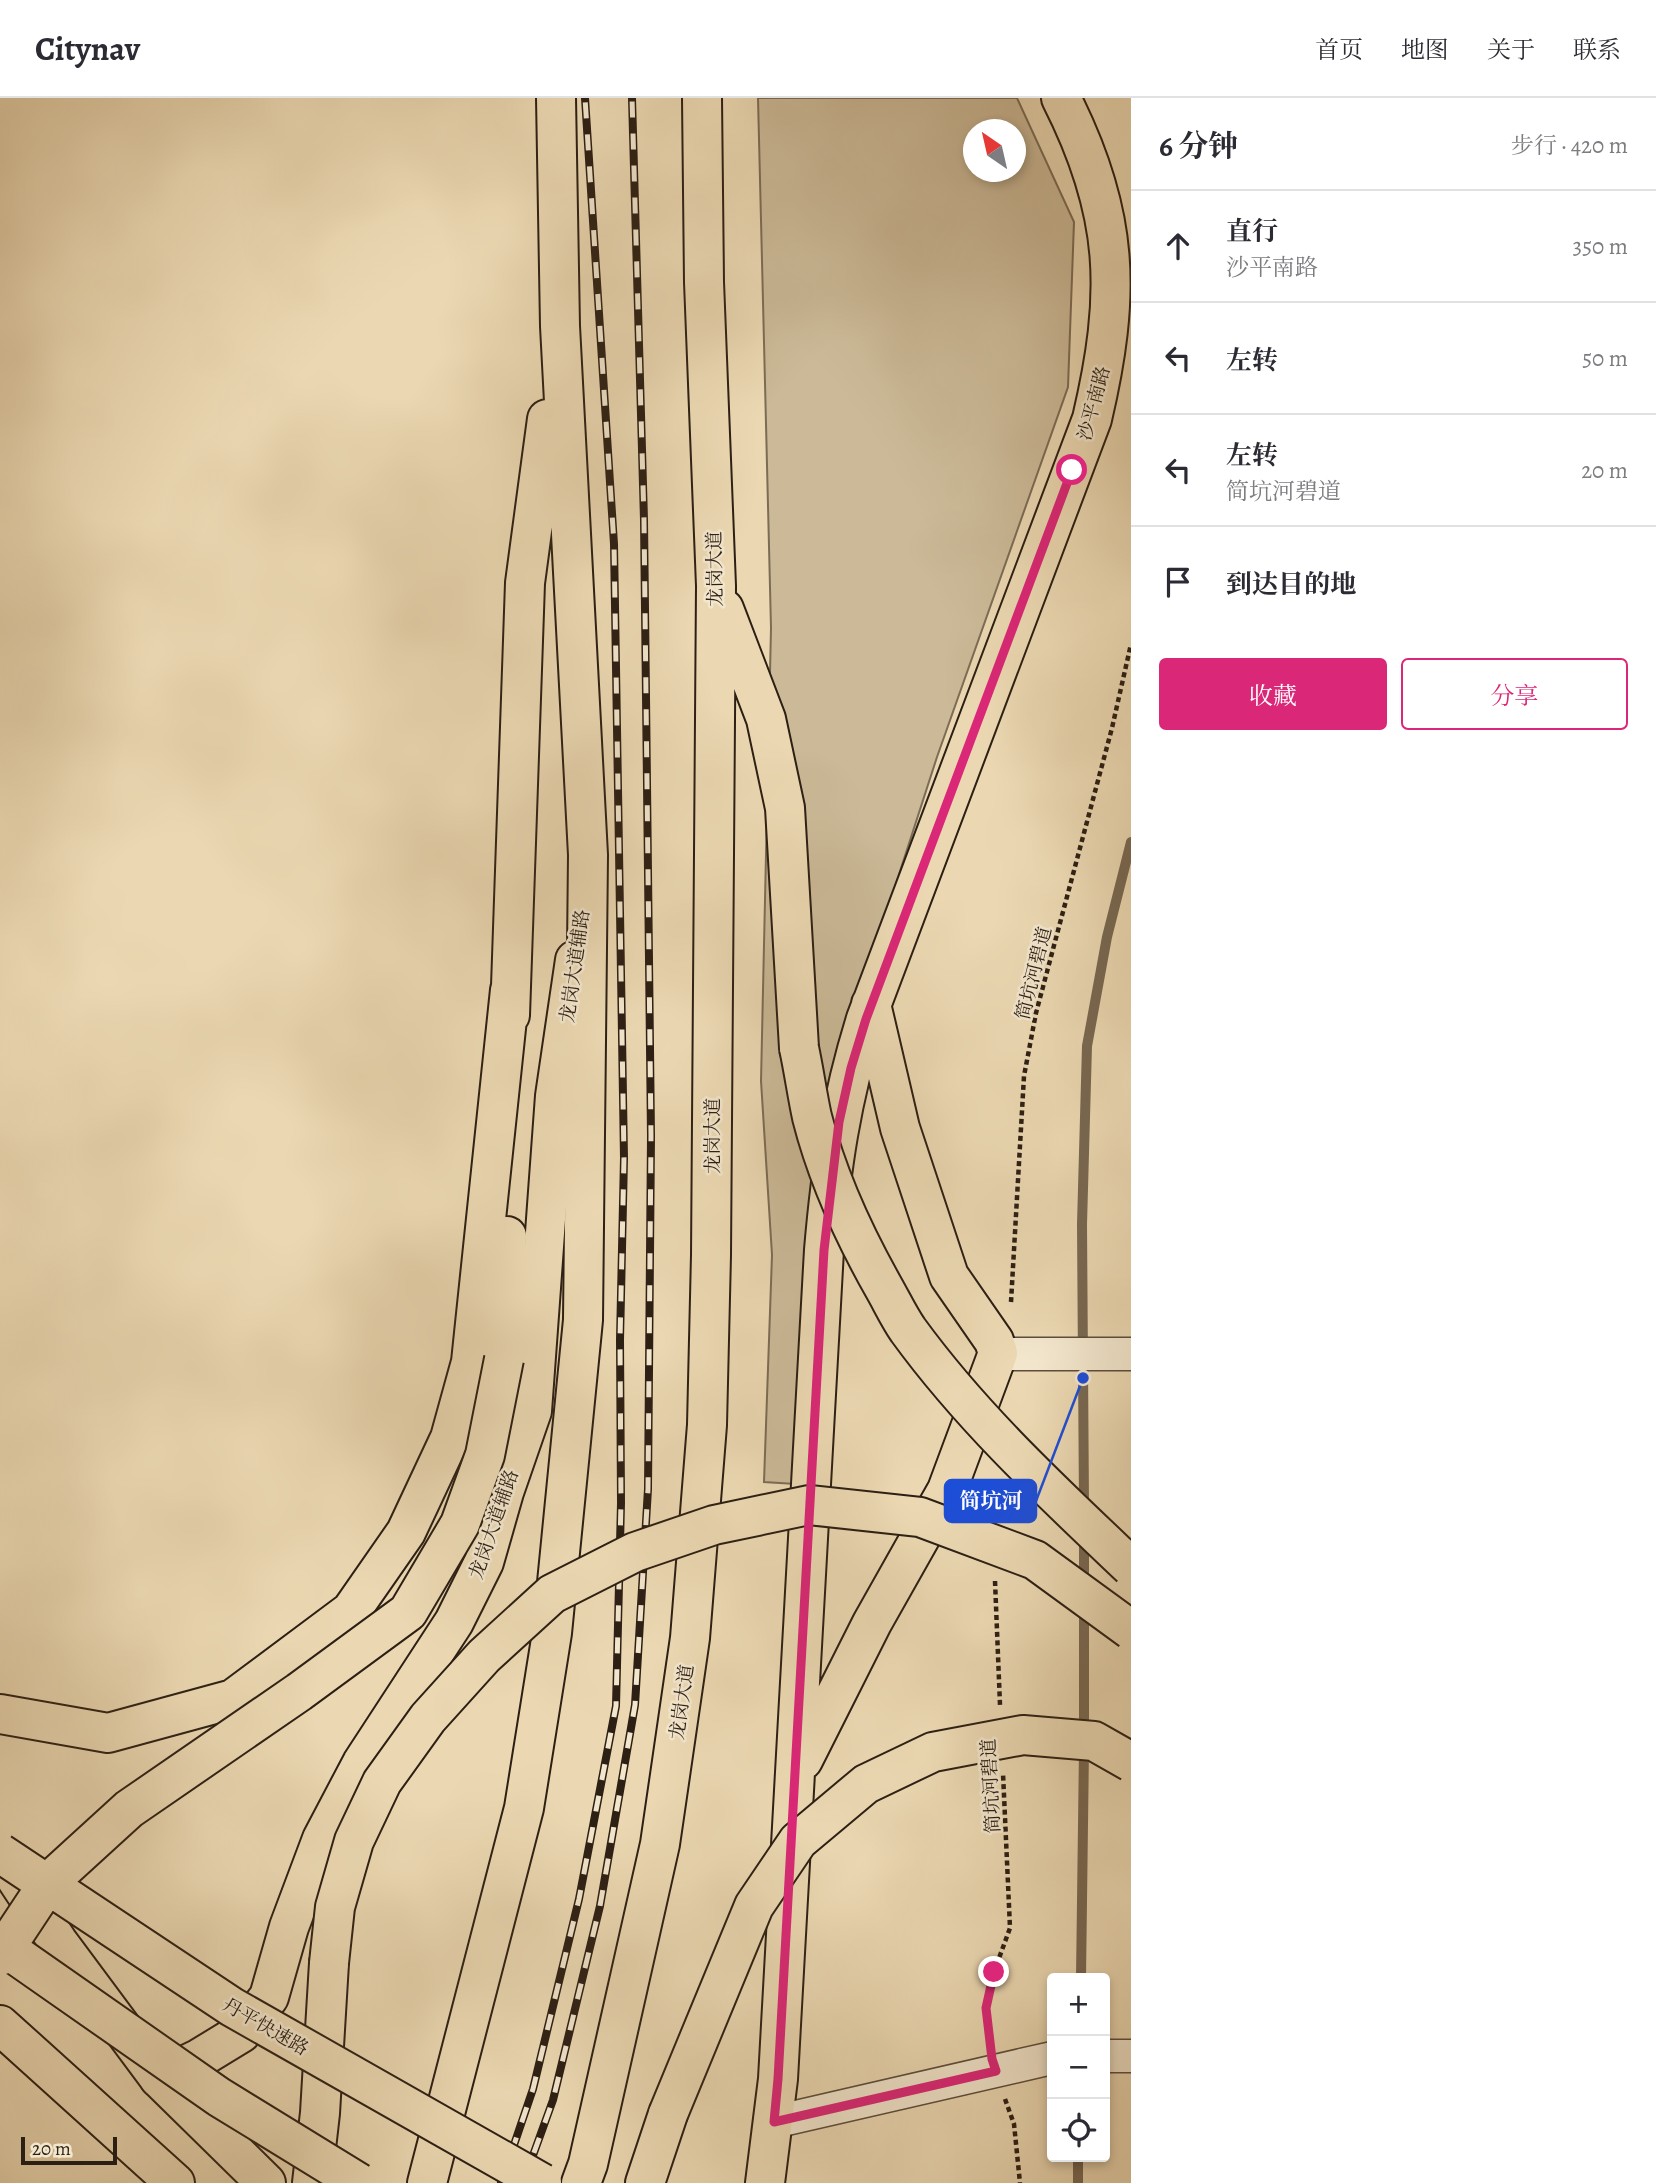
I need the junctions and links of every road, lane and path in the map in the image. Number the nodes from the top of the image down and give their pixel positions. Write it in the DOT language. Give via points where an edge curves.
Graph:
graph roads {
  1 [pos="556,98"];
  2 [pos="702,98"];
  3 [pos="1061,98"];
  4 [pos="560,326"];
  5 [pos="716,586"];
  6 [pos="1131,644"];
  7 [pos="588,868"];
  8 [pos="872,1004"];
  9 [pos="1011,1304"];
  10 [pos="1005,1353"];
  11 [pos="1131,1354"];
  12 [pos="487,1360"];
  13 [pos="996,1475"];
  14 [pos="993,1515"];
  15 [pos="1131,1567"];
  16 [pos="995,1571"];
  17 [pos="1131,1630"];
  18 [pos="1000,1708"];
  19 [pos="0,1714"];
  20 [pos="1003,1762"];
  21 [pos="1131,1762"];
  22 [pos="795,1775"];
  23 [pos="0,1853"];
  24 [pos="0,1944"];
  25 [pos="0,1956"];
  26 [pos="0,2025"];
  27 [pos="1110,2056"];
  28 [pos="1131,2056"];
  29 [pos="1047,2058"];
  30 [pos="996,2071"];
  31 [pos="159,2078"];
  32 [pos="774,2122"];
  33 [pos="151,2169"];
  34 [pos="585,2174"];
  35 [pos="175,2183"];
  36 [pos="266,2183"];
  37 [pos="312,2183"];
  38 [pos="359,2183"];
  39 [pos="427,2183"];
  40 [pos="542,2183"];
  41 [pos="645,2183"];
  42 [pos="765,2183"];
  43 [pos="1020,2183"];
  1 -- 4 [label="main road"];
  2 -- 5 [label="main road, 龙岗大道"];
  3 -- 8 [label="main road, 沙平南路" via="1088,156 1107,228 1110,321 1102,373 1092,419"];
  4 -- 7 [label="main road"];
  4 -- 12 [label="main road" via="526,583 510,990"];
  5 -- 15 [label="main road, bridge" via="766,719 785,808 800,1048 812,1117 830,1171 871,1265 907,1328 967,1405"];
  5 -- 34 [label="main road, 龙岗大道" via="711,1255 701,1505 690,1637 660,1843"];
  6 -- 9 [label="path, 简坑河碧道" via="1024,1076"];
  7 -- 31 [label="main road, 龙岗大道辅路" via="555,1096 532,1411 484,1562 454,1622 362,1763 322,1839 269,1997 241,2034"];
  7 -- 39 [label="main road" via="583,1320 552,1633 524,1808"];
  8 -- 10 [label="main road" via="900,1128 949,1276"];
  8 -- 22 [label="main road, 沙平南路" via="851,1068 829,1189"];
  10 -- 11 [label="street"];
  10 -- 22 [label="main road" via="947,1490 872,1622"];
  12 -- 19 [label="main road" via="406,1532 351,1611 233,1699 108,1732"];
  12 -- 25 [label="main road, bridge" via="485,1455 460,1524 408,1612 129,1809 49,1882"];
  13 -- 14 [label="path"];
  16 -- 18 [label="path"];
  17 -- 37 [label="main road, bridge" via="1035,1560 920,1517 809,1504 714,1525 635,1552 552,1594 484,1656 428,1718 382,1782 354,1841 335,1907"];
  20 -- 30 [label="path, 简坑河碧道" via="1010,1928 986,2008"];
  21 -- 41 [label="main road, bridge" via="1094,1741 1023,1735 933,1752 866,1784 798,1841 754,1906 668,2114"];
  22 -- 32 [label="main road, 沙平南路"];
  23 -- 31 [label="main road" via="58,1942"];
  23 -- 40 [label="main road, 丹平快速路, bridge" via="232,2007"];
  24 -- 38 [label="main road, bridge" via="219,2097"];
  26 -- 33 [label="main road"];
  27 -- 28 [label="street"];
  29 -- 30 [label="street"];
  30 -- 32 [label="street"];
  30 -- 43 [label="path, 简坑河碧道" via="1014,2124"];
  31 -- 36 [label="main road"];
  32 -- 42 [label="main road, 沙平南路"];
  33 -- 35 [label="main road"];
}
